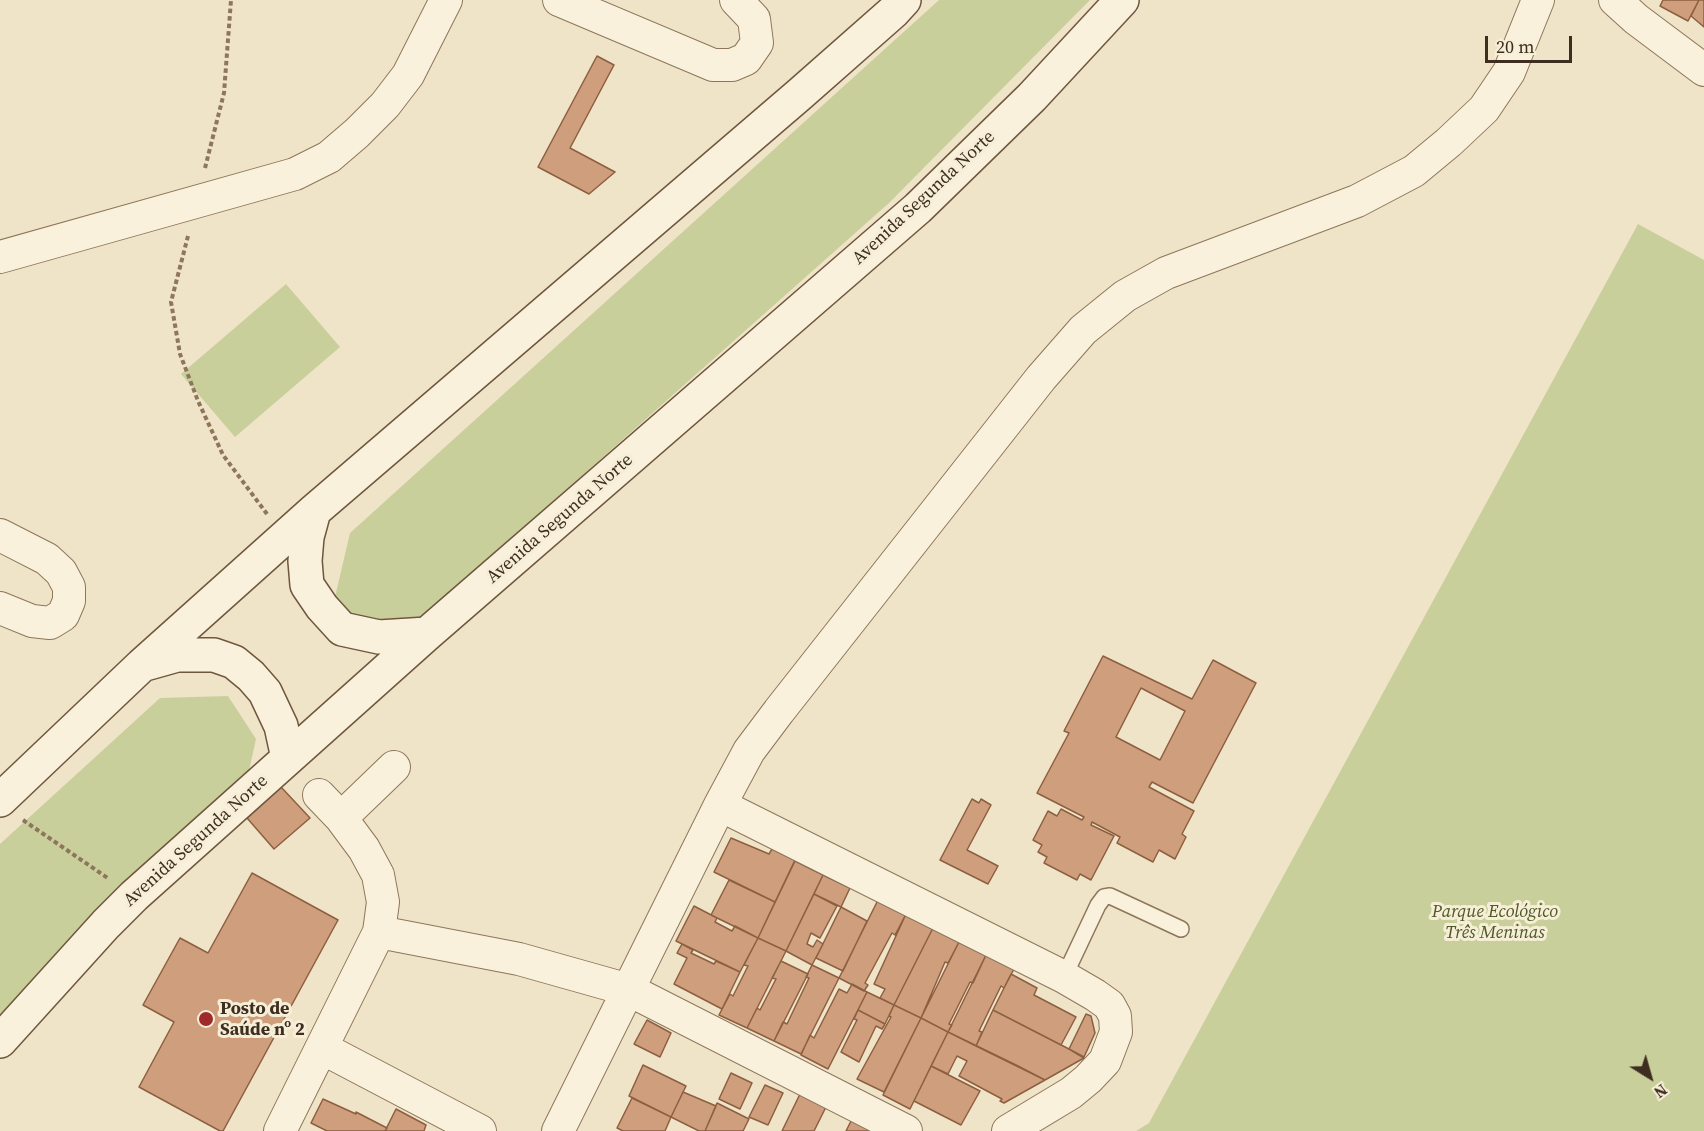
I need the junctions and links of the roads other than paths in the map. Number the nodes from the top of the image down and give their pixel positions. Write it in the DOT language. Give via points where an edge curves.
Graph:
graph roads {
  1 [pos="446,0"];
  2 [pos="559,0"];
  3 [pos="736,0"];
  4 [pos="904,0"];
  5 [pos="1122,0"];
  6 [pos="1538,0"];
  7 [pos="1615,0"];
  8 [pos="1704,70"];
  9 [pos="0,257"];
  10 [pos="314,511"];
  11 [pos="0,535"];
  12 [pos="0,608"];
  13 [pos="427,634"];
  14 [pos="142,665"];
  15 [pos="288,758"];
  16 [pos="394,767"];
  17 [pos="319,795"];
  18 [pos="720,805"];
  19 [pos="10,809"];
  20 [pos="341,818"];
  21 [pos="1181,928"];
  22 [pos="379,932"];
  23 [pos="1064,977"];
  24 [pos="629,990"];
  25 [pos="0,1041"];
  26 [pos="322,1048"];
  27 [pos="280,1131"];
  28 [pos="480,1131"];
  29 [pos="558,1131"];
  30 [pos="906,1131"];
  31 [pos="1008,1131"];
  1 -- 9 [label="street" via="408,75 385,105 329,157 295,174"];
  2 -- 3 [label="street" via="713,65 732,65 746,59 757,43 753,19"];
  4 -- 10 [label="main road"];
  5 -- 13 [label="main road, Avenida Segunda Norte" via="1032,98 918,208"];
  6 -- 18 [label="street" via="1509,72 1484,108 1414,171 1357,201 1166,273 1125,296 1083,330 779,711 750,751"];
  7 -- 8 [label="street"];
  10 -- 13 [label="main road" via="305,561 307,585 321,607 342,629 379,637"];
  10 -- 14 [label="main road"];
  11 -- 12 [label="street" via="47,559 61,572 69,587 69,601 63,615 50,623 32,621"];
  13 -- 15 [label="main road, Avenida Segunda Norte"];
  14 -- 15 [label="main road" via="177,655 214,655 234,662 265,692 278,719"];
  14 -- 19 [label="main road"];
  15 -- 25 [label="main road, Avenida Segunda Norte" via="134,896"];
  16 -- 20 [label="street"];
  17 -- 20 [label="street"];
  18 -- 23 [label="street"];
  18 -- 24 [label="street"];
  20 -- 22 [label="street" via="378,875 383,902"];
  21 -- 23 [label="lane" via="1110,896 1104,897"];
  22 -- 24 [label="street" via="519,958"];
  22 -- 26 [label="street"];
  23 -- 31 [label="street" via="1109,1005 1115,1016 1112,1047 1105,1061 1071,1093"];
  24 -- 29 [label="street"];
  24 -- 30 [label="street"];
  26 -- 27 [label="street"];
  26 -- 28 [label="street"];
}
